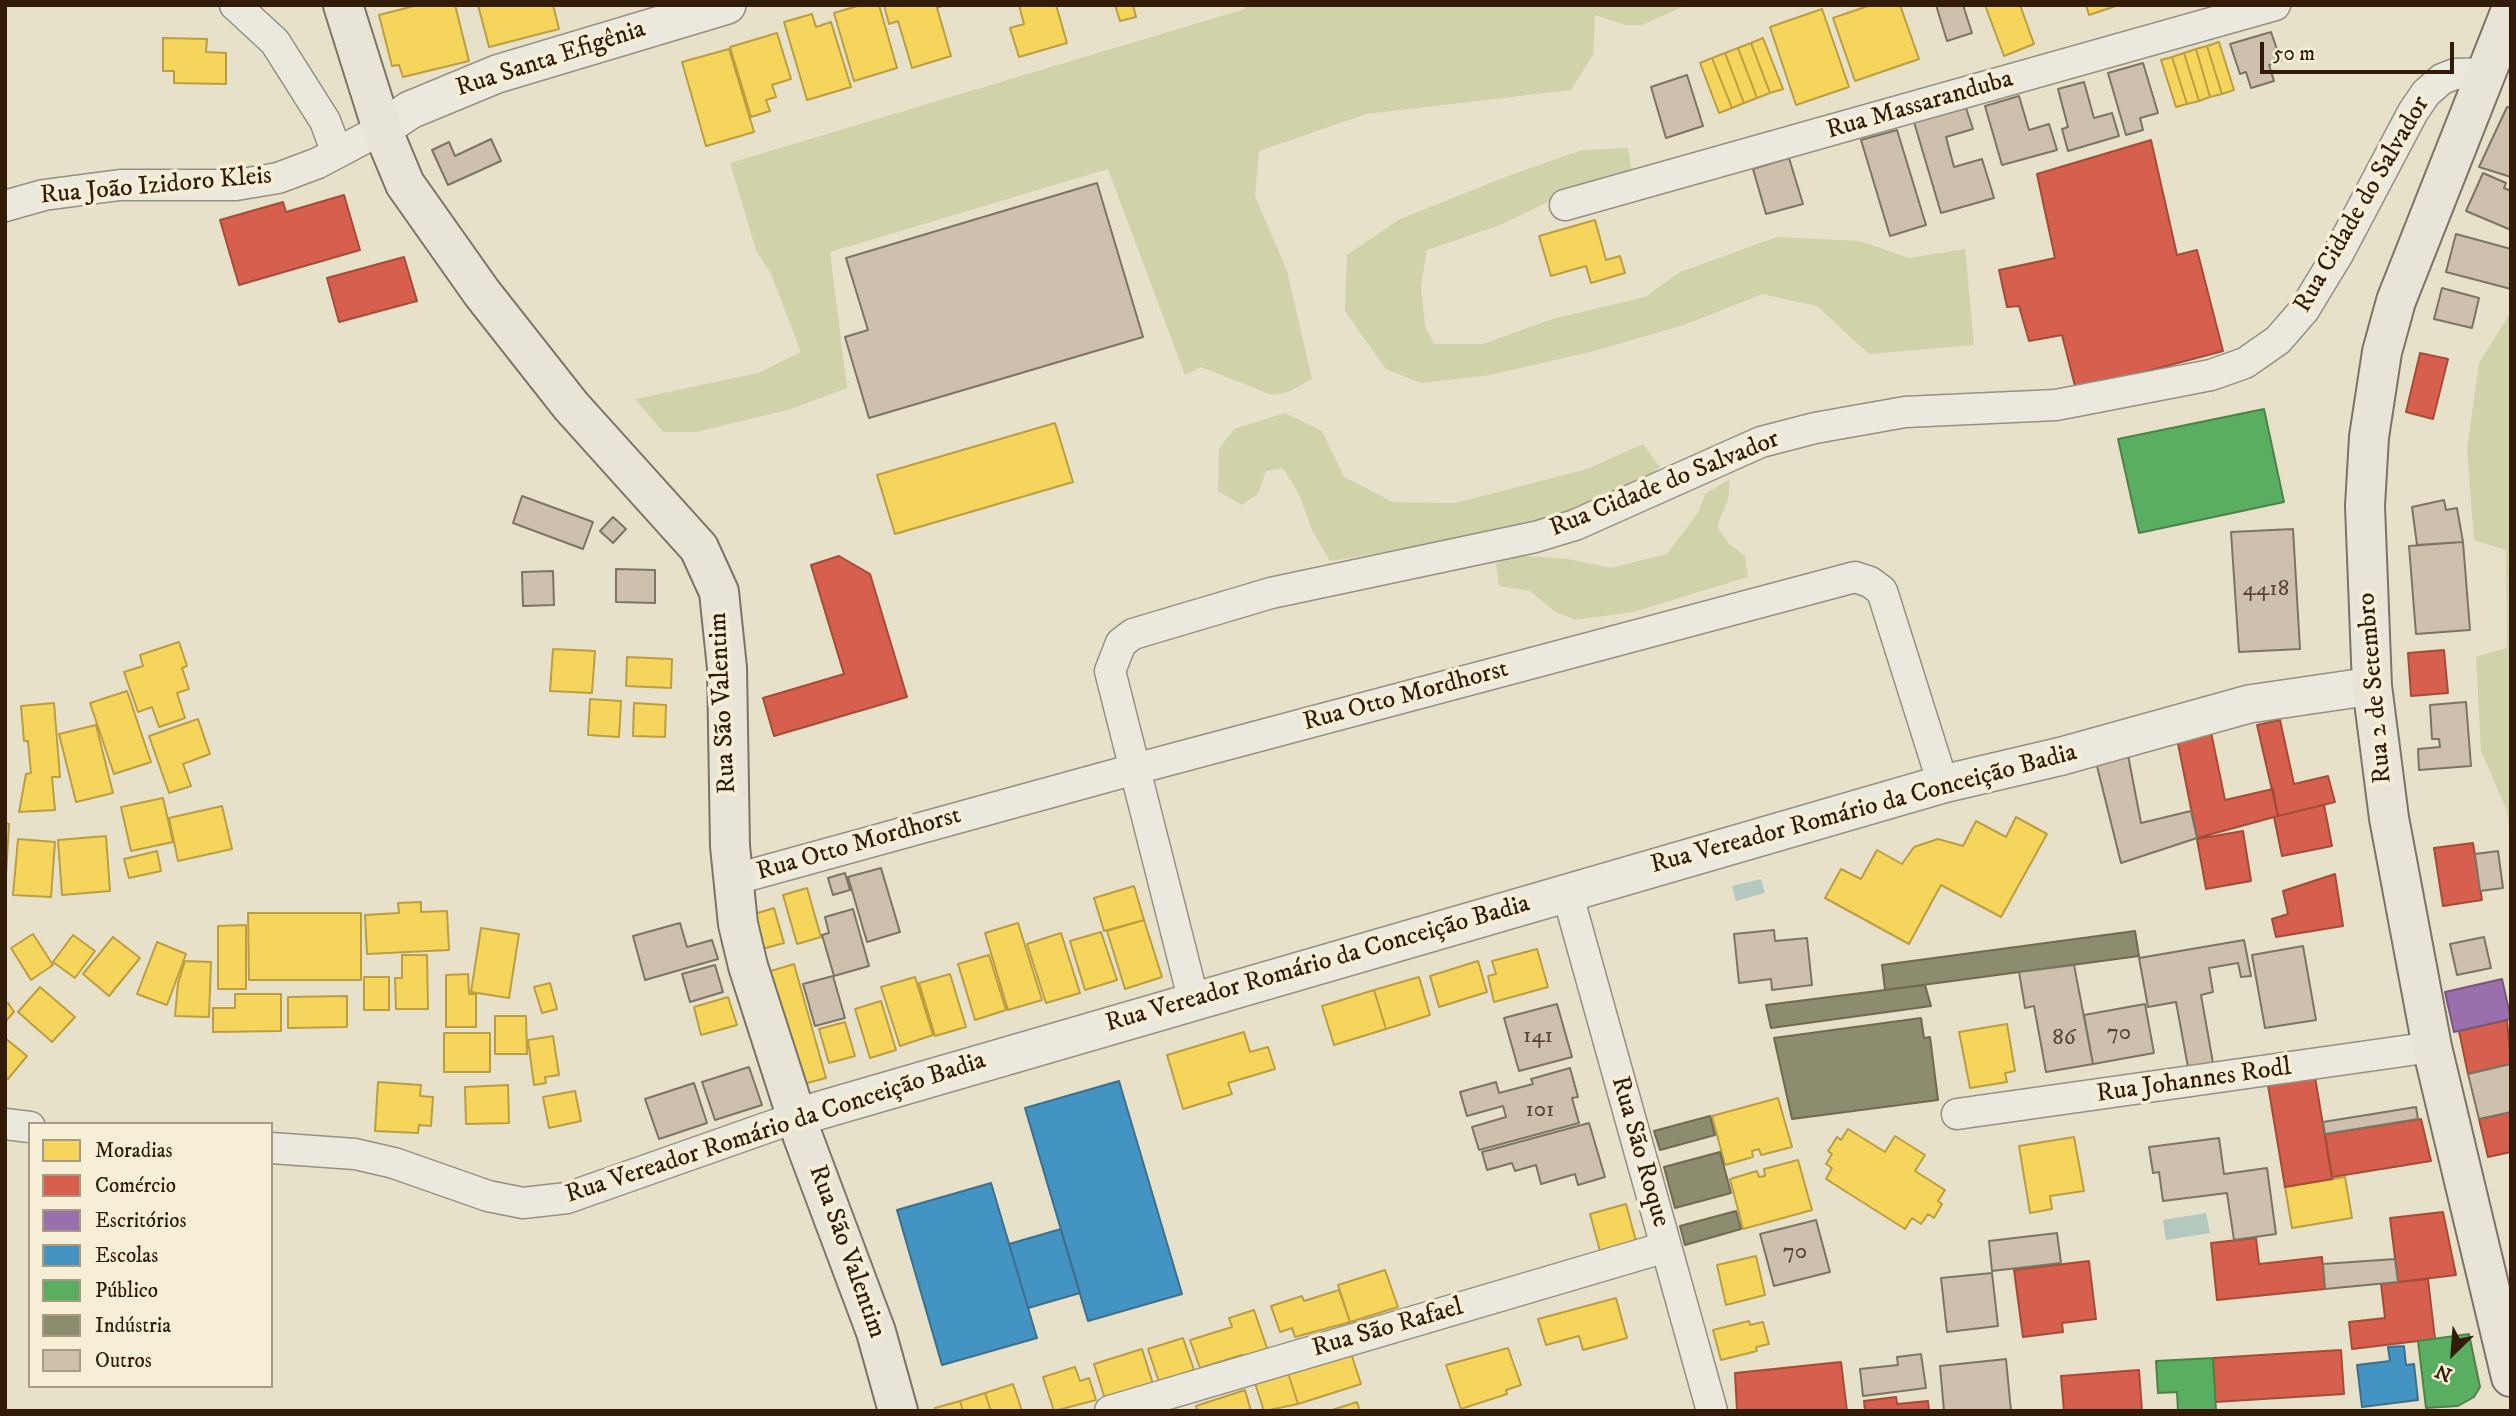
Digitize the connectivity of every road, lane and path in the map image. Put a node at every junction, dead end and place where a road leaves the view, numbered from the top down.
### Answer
1 (235, 5) edge
2 (343, 5) edge
3 (727, 5) edge
4 (2275, 5) edge
5 (2511, 10) edge
6 (2488, 73) junction
7 (382, 129) junction
8 (337, 153) junction
9 (1565, 205) dead end
10 (5, 206) edge
11 (2372, 686) junction
12 (1135, 769) junction
13 (1944, 784) junction
14 (732, 880) junction
15 (1567, 892) junction
16 (1194, 1002) junction
17 (2432, 1047) junction
18 (1957, 1114) dead end
19 (797, 1117) junction
20 (5, 1124) edge
21 (28, 1127) edge
22 (273, 1148) edge
23 (1666, 1247) junction
24 (2511, 1377) edge
25 (898, 1411) edge
26 (1110, 1411) edge
27 (1712, 1411) edge

1 - 8 street
2 - 7 main road, Rua São Valentim
3 - 7 street, Rua Santa Efigênia
4 - 9 street, Rua Massaranduba
5 - 6 main road, Rua 2 de Setembro
6 - 11 main road, Rua 2 de Setembro
6 - 12 street, Rua Cidade do Salvador
7 - 8 street, Rua João Izidoro Kleis
7 - 14 main road, Rua São Valentim
8 - 10 street, Rua João Izidoro Kleis
11 - 13 street, Rua Vereador Romário da Conceição Badia
11 - 17 main road, Rua 2 de Setembro
12 - 13 street, Rua Otto Mordhorst
12 - 14 street, Rua Otto Mordhorst
12 - 16 street, Rua Cidade do Salvador
13 - 15 street, Rua Vereador Romário da Conceição Badia
14 - 19 main road, Rua São Valentim
15 - 16 street, Rua Vereador Romário da Conceição Badia
15 - 23 street, Rua São Roque
16 - 19 street, Rua Vereador Romário da Conceição Badia
17 - 18 street, Rua Johannes Rodl
17 - 24 main road, Rua 2 de Setembro
19 - 22 street, Rua Vereador Romário da Conceição Badia
19 - 25 main road, Rua São Valentim
20 - 21 street
23 - 26 street, Rua São Rafael
23 - 27 street, Rua São Roque

